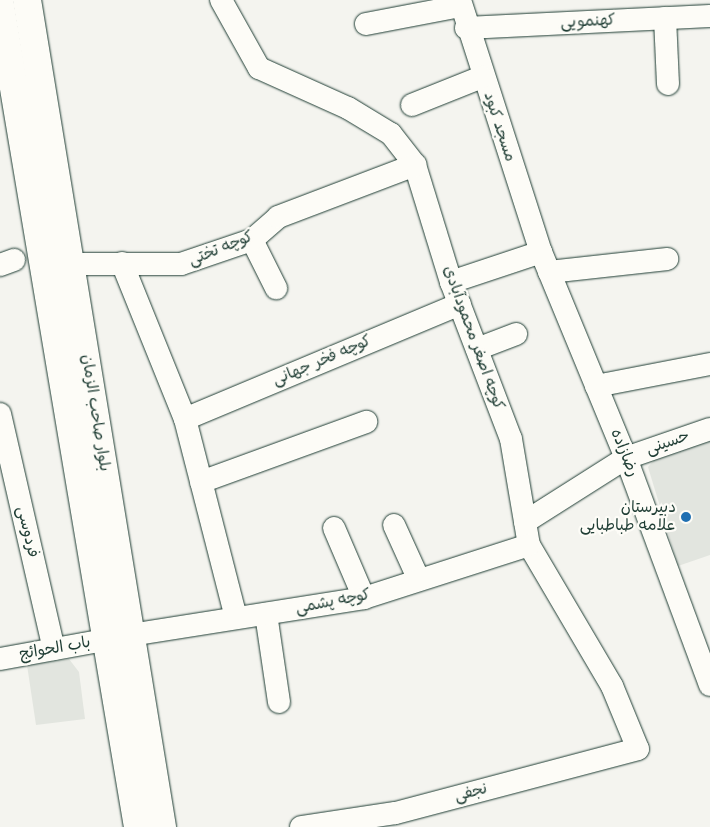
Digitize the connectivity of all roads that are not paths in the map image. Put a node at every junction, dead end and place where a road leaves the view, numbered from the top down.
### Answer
1 (27, 0) edge
2 (220, 0) edge
3 (460, 3) edge
4 (0, 4) edge
5 (660, 12) edge
6 (710, 16) edge
7 (366, 24) dead end
8 (466, 28) junction
9 (482, 77) junction
10 (668, 84) dead end
11 (412, 106) dead end
12 (415, 165) junction
13 (252, 240) junction
14 (667, 259) dead end
15 (545, 262) junction
16 (122, 263) junction
17 (71, 264) junction
18 (451, 282) junction
19 (276, 288) dead end
20 (460, 304) junction
21 (516, 334) dead end
22 (477, 349) junction
23 (710, 364) edge
24 (596, 386) junction
25 (0, 414) edge
26 (185, 419) junction
27 (366, 422) dead end
28 (710, 428) edge
29 (626, 458) junction
30 (201, 482) junction
31 (525, 522) junction
32 (394, 526) dead end
33 (334, 528) dead end
34 (529, 545) junction
35 (419, 580) junction
36 (364, 598) junction
37 (266, 614) junction
38 (236, 618) junction
39 (120, 637) junction
40 (54, 649) junction
41 (705, 652) edge
42 (0, 660) edge
43 (710, 685) edge
44 (279, 702) dead end
45 (638, 749) joint
46 (396, 820) edge
47 (138, 827) edge
48 (162, 827) edge
49 (301, 827) edge

1 - 17 main road, بلوار صاحب الزمان
2 - 12 street, کوچه اصغر محمودآبادی
3 - 7 street
3 - 8 street, مسجد کبود
4 - 39 main road, بلوار صاحب الزمان
5 - 6 street, کهنمویی
5 - 8 street, کهنمویی
5 - 10 street
8 - 9 street, مسجد کبود
9 - 11 street
9 - 15 street, مسجد کبود
12 - 13 street, کوچه تختی
12 - 18 street, کوچه اصغر محمودآبادی
13 - 16 street, کوچه تختی
13 - 19 street
14 - 15 street
15 - 18 street
15 - 24 street, رضازاده
16 - 17 street, کوچه تختی
16 - 26 street
17 - 39 main road, بلوار صاحب الزمان
18 - 20 street, کوچه اصغر محمودآبادی
20 - 22 street, کوچه اصغر محمودآبادی
20 - 26 street, کوچه فخر جهانی
21 - 22 street
22 - 31 street, کوچه اصغر محمودآبادی
23 - 24 street
24 - 29 street, رضازاده
25 - 40 street, فردوسی
26 - 30 street
27 - 30 street
28 - 29 street, حسینی
29 - 31 street, حسینی
29 - 41 street, رضازاده
30 - 38 street
31 - 34 street, کوچه اصغر محمودآبادی
32 - 35 street
33 - 36 street
34 - 35 street, کوچه پشمی
34 - 45 street, کوچه اصغر محمودآبادی
35 - 36 street, کوچه پشمی
36 - 37 street, کوچه پشمی
37 - 38 street, کوچه پشمی
37 - 44 street
38 - 39 street, کوچه پشمی
39 - 40 street, باب الحوائج
39 - 47 main road, بلوار صاحب الزمان
39 - 48 main road, بلوار صاحب الزمان
40 - 42 street, باب الحوائج
41 - 43 street, رضازاده
45 - 46 street, نجفی
46 - 49 street, نجفی

